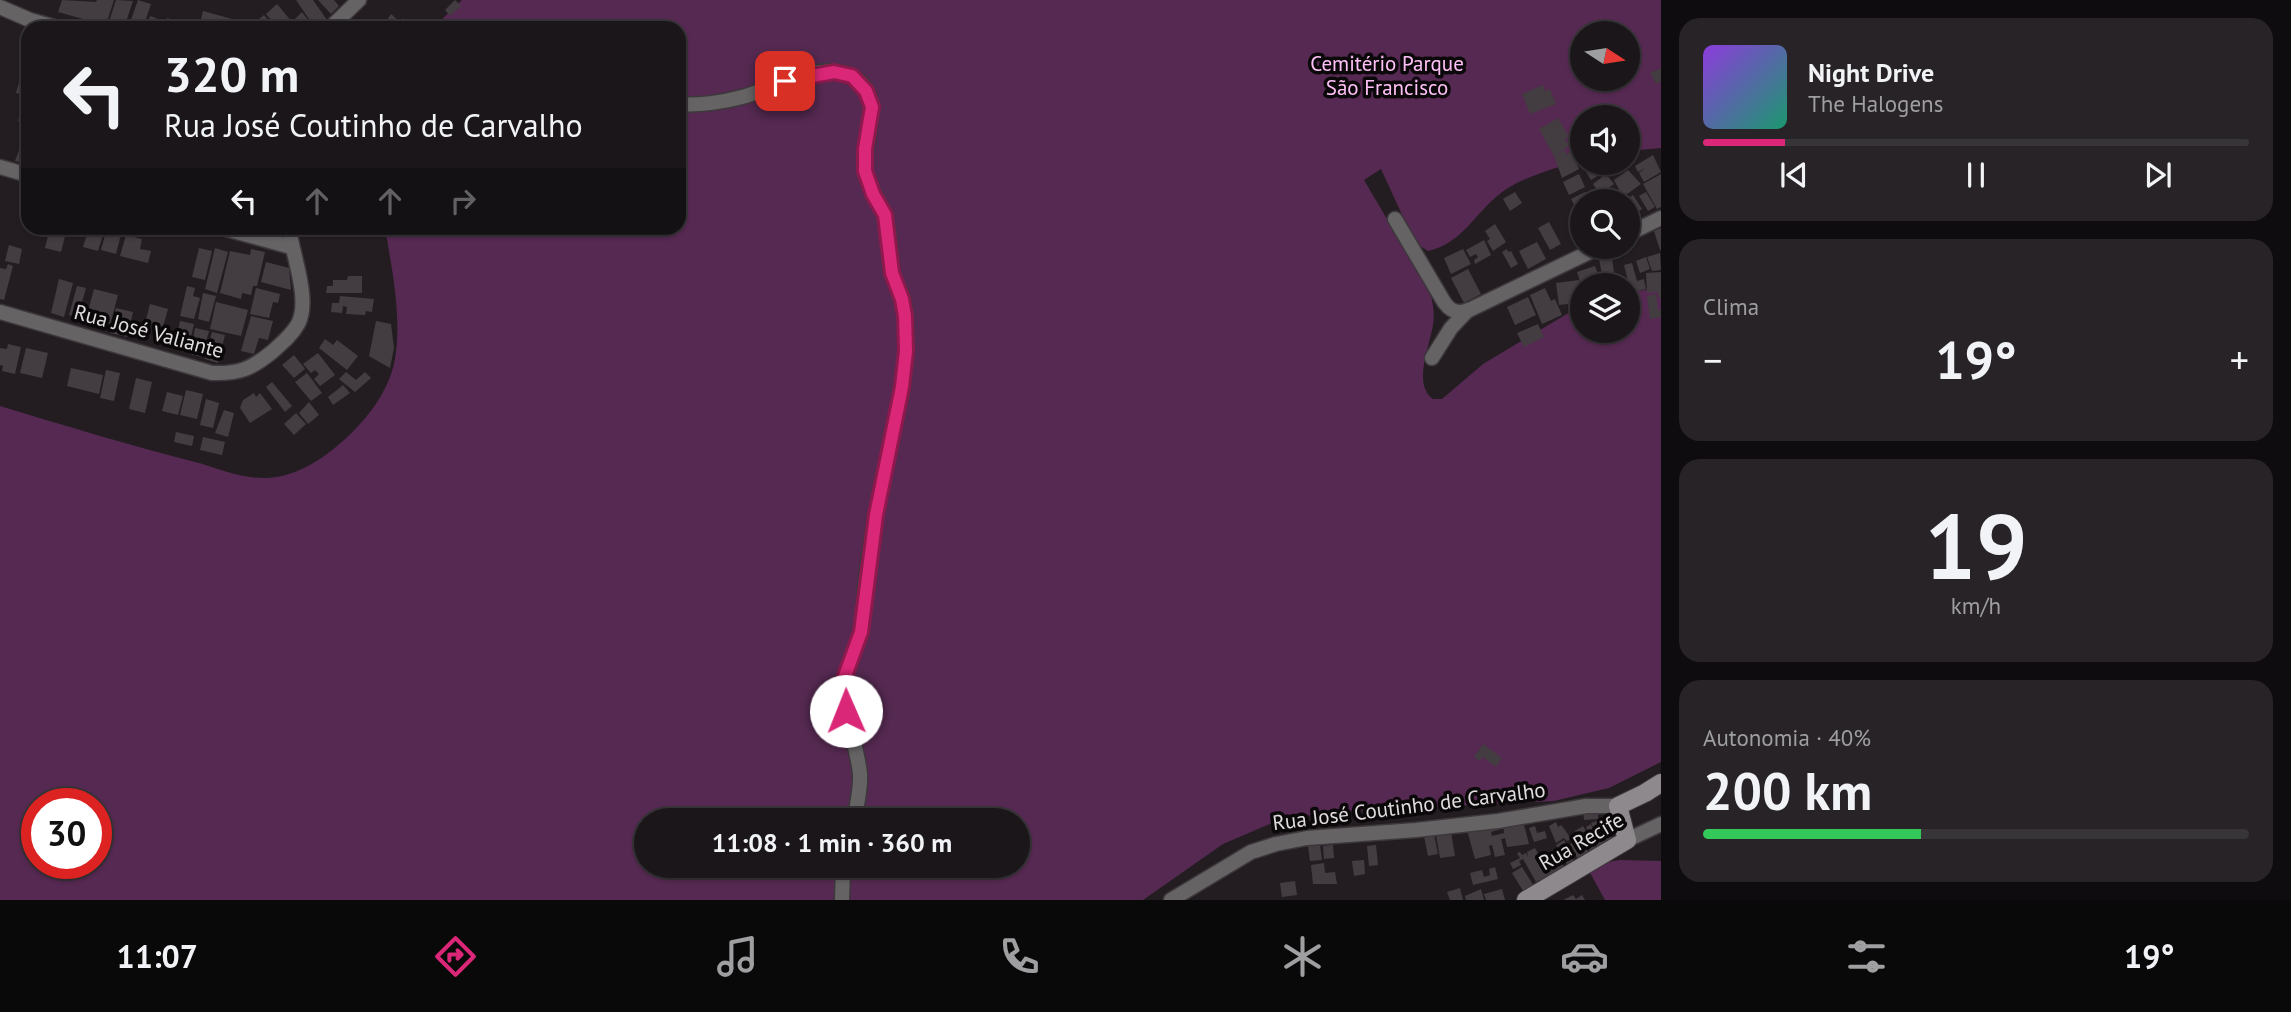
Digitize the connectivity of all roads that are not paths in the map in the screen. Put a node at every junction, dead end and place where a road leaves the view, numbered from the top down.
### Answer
1 (359, 0) edge
2 (0, 7) edge
3 (34, 21) edge
4 (337, 21) edge
5 (686, 104) edge
6 (0, 167) edge
7 (21, 173) edge
8 (1661, 218) edge
9 (1395, 219) dead end
10 (1640, 228) edge
11 (247, 235) edge
12 (290, 235) edge
13 (291, 247) junction
14 (1575, 259) edge
15 (1446, 306) junction
16 (1469, 310) junction
17 (0, 312) edge
18 (1661, 783) edge
19 (1618, 806) junction
20 (857, 808) edge
21 (1661, 824) edge
22 (1627, 839) junction
23 (843, 878) edge
24 (842, 900) edge
25 (1171, 900) edge
26 (1526, 900) edge

1 - 4 street
2 - 3 street
5 - 20 street
6 - 7 street
8 - 10 street
9 - 15 street
11 - 13 street
12 - 13 street, Rua José Valiante
13 - 17 street, Rua José Valiante
14 - 16 street
15 - 16 street
15 - 16 street
18 - 19 street, Rua José Coutinho de Carvalho
19 - 22 street
19 - 25 street, Rua José Coutinho de Carvalho
21 - 22 street, Rua Recife
22 - 26 street, Rua Recife
23 - 24 street

